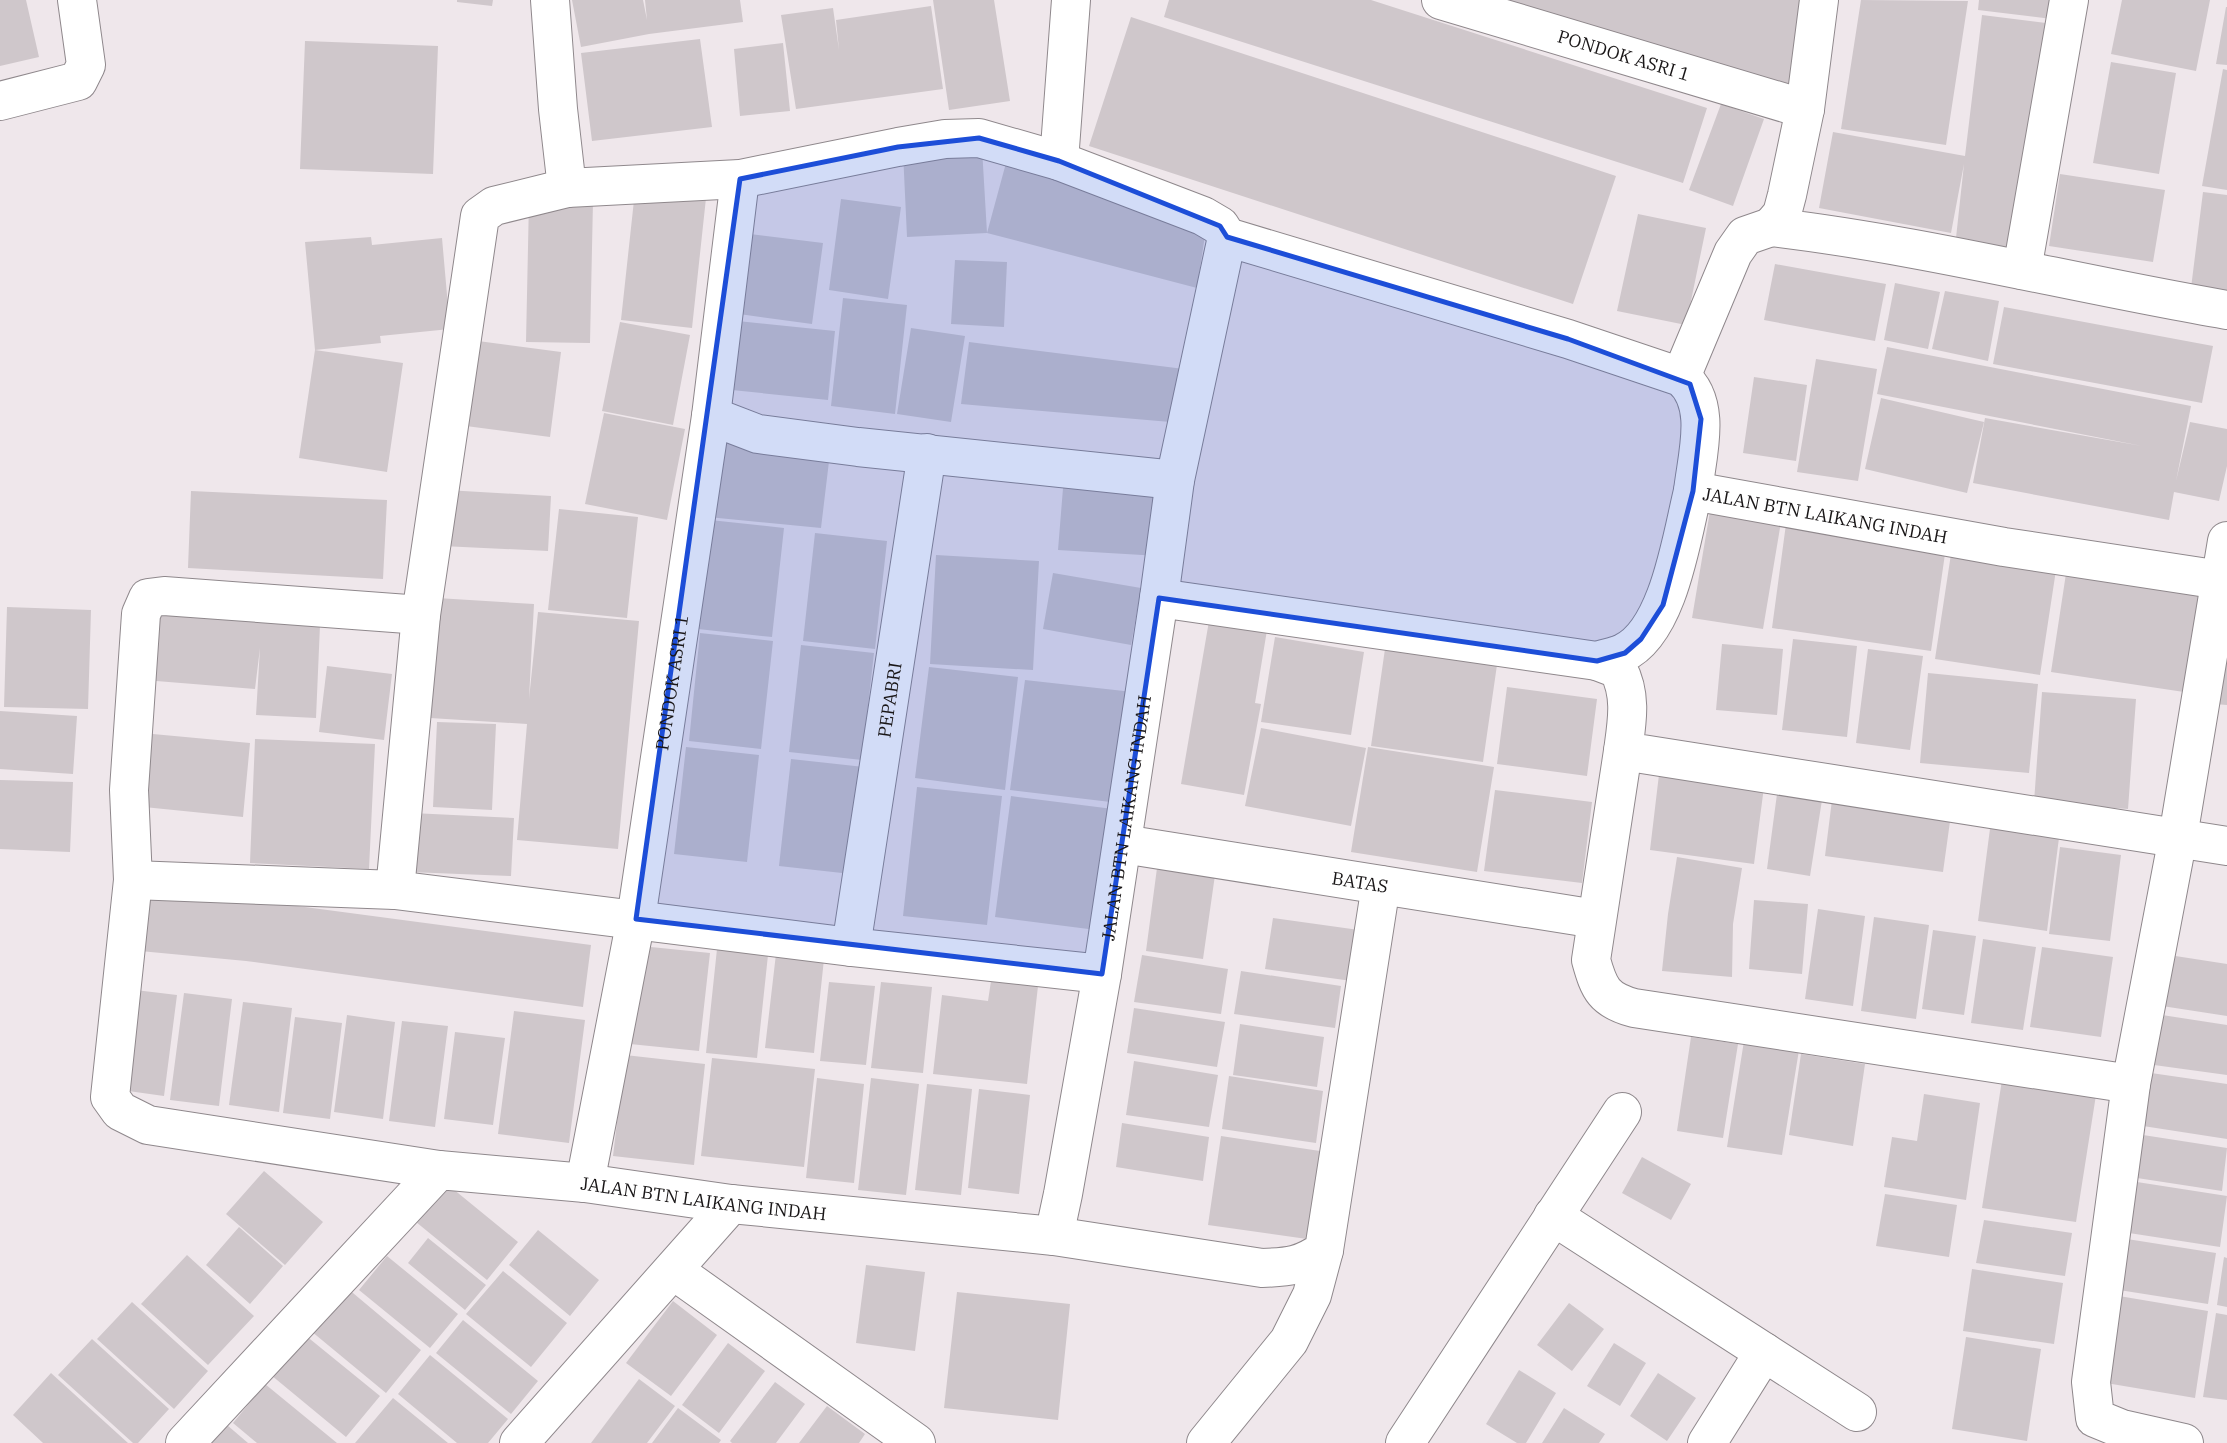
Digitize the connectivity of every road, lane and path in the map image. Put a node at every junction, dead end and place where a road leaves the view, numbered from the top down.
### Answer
1 (78, 0) edge
2 (550, 0) edge
3 (1071, 0) edge
4 (1441, 0) edge
5 (1819, 0) edge
6 (2069, 0) edge
7 (0, 101) edge
8 (1805, 109) junction
9 (1059, 161) junction
10 (740, 179) junction
11 (567, 188) junction
12 (1771, 227) junction
13 (1227, 237) junction
14 (2022, 270) junction
15 (2227, 310) edge
16 (1681, 377) junction
17 (711, 416) junction
18 (927, 453) junction
19 (1175, 480) junction
20 (1693, 491) junction
21 (2227, 541) edge
22 (2224, 581) edge
23 (1159, 598) junction
24 (421, 615) junction
25 (1597, 661) junction
26 (1623, 751) junction
27 (2178, 837) junction
28 (1123, 844) junction
29 (2227, 846) edge
30 (133, 880) junction
31 (1381, 885) junction
32 (395, 890) junction
33 (636, 919) junction
34 (1596, 919) junction
35 (852, 947) junction
36 (1102, 974) junction
37 (2131, 1084) junction
38 (1622, 1112) dead end
39 (439, 1170) junction
40 (585, 1183) junction
41 (731, 1204) junction
42 (1553, 1216) junction
43 (1054, 1236) junction
44 (1324, 1250) junction
45 (673, 1270) junction
46 (1764, 1352) junction
47 (1857, 1412) dead end
48 (1414, 1440) edge
49 (525, 1441) edge
50 (185, 1443) edge
51 (916, 1443) edge
52 (1206, 1443) edge
53 (1707, 1443) edge
54 (2183, 1443) edge

1 - 7 street
2 - 11 street
3 - 9 street
4 - 8 street, PONDOK ASRI 1
5 - 8 street
6 - 14 street
8 - 12 street
9 - 10 street
9 - 13 street
10 - 11 street
10 - 17 street, PONDOK ASRI 1
11 - 24 street
12 - 14 street
12 - 16 street
13 - 16 street
13 - 19 street
14 - 15 street
16 - 20 street
17 - 18 street
17 - 33 street, PONDOK ASRI 1
18 - 19 street
18 - 35 street, PEPABRI
19 - 23 street
20 - 22 street, JALAN BTN LAIKANG INDAH
20 - 25 street, JALAN BTN LAIKANG INDAH
21 - 22 street
22 - 27 street
23 - 25 street, JALAN BTN LAIKANG INDAH
23 - 28 street, JALAN BTN LAIKANG INDAH
24 - 30 street, JALAN BTN LAIKANG INDAH
24 - 32 street
25 - 26 street
26 - 27 street
26 - 34 street
27 - 29 street
27 - 37 street
28 - 31 street, BATAS
28 - 36 street, JALAN BTN LAIKANG INDAH
30 - 32 street
30 - 39 street, JALAN BTN LAIKANG INDAH
31 - 34 street, BATAS
31 - 44 street
32 - 33 street
33 - 35 street
33 - 40 street, PONDOK ASRI 1
34 - 37 street
35 - 36 street
36 - 43 street, JALAN BTN LAIKANG INDAH
37 - 54 street
38 - 42 street
39 - 40 street, JALAN BTN LAIKANG INDAH
39 - 50 street
40 - 41 street, JALAN BTN LAIKANG INDAH
41 - 43 street, JALAN BTN LAIKANG INDAH
41 - 45 street
42 - 46 street
42 - 48 street
43 - 44 street
44 - 52 street
45 - 49 street
45 - 51 street
46 - 47 street
46 - 53 street

